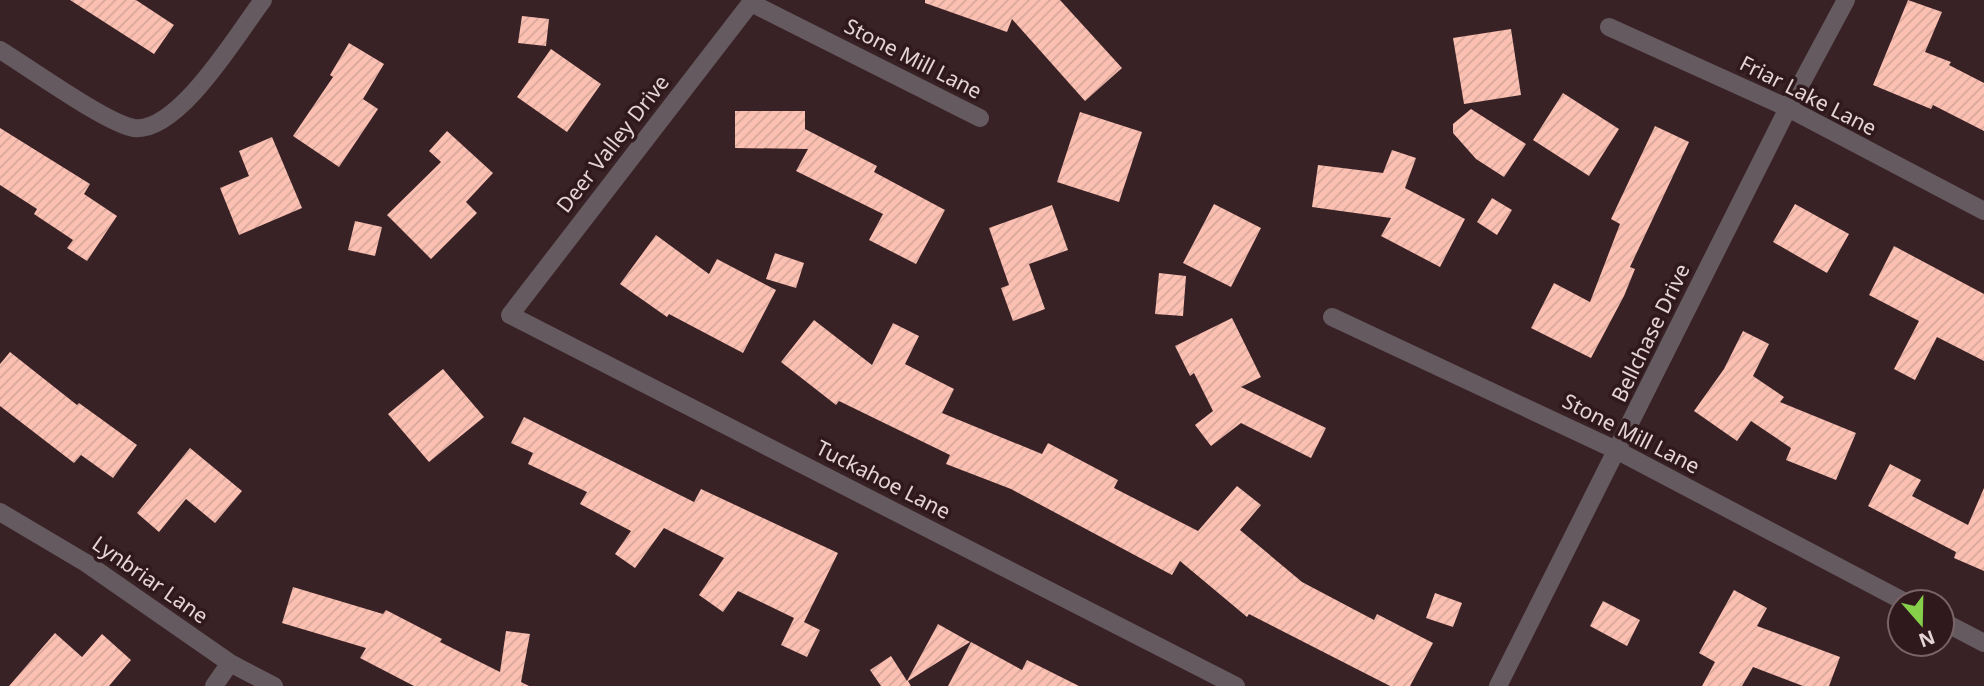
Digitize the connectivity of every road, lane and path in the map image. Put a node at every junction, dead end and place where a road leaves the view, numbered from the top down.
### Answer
1 (262, 0) edge
2 (1846, 0) edge
3 (752, 1) edge
4 (1609, 27) dead end
5 (0, 50) edge
6 (1788, 108) junction
7 (980, 118) dead end
8 (1984, 211) edge
9 (510, 315) joint
10 (1332, 317) dead end
11 (1618, 451) junction
12 (0, 512) edge
13 (1886, 592) edge
14 (1956, 628) edge
15 (1984, 643) edge
16 (230, 663) junction
17 (214, 686) edge
18 (274, 686) edge
19 (1236, 686) edge
20 (1498, 686) edge

1 - 5 street
2 - 6 street, Bellchase Drive
3 - 7 street, Stone Mill Lane
3 - 9 street, Deer Valley Drive
4 - 6 street, Friar Lake Lane
6 - 8 street, Friar Lake Lane
6 - 11 street, Bellchase Drive
9 - 19 street, Tuckahoe Lane
10 - 11 street, Stone Mill Lane
11 - 13 street, Stone Mill Lane
11 - 20 street, Bellchase Drive
12 - 16 street, Lynbriar Lane
14 - 15 street
16 - 17 street
16 - 18 street, Lynbriar Lane

